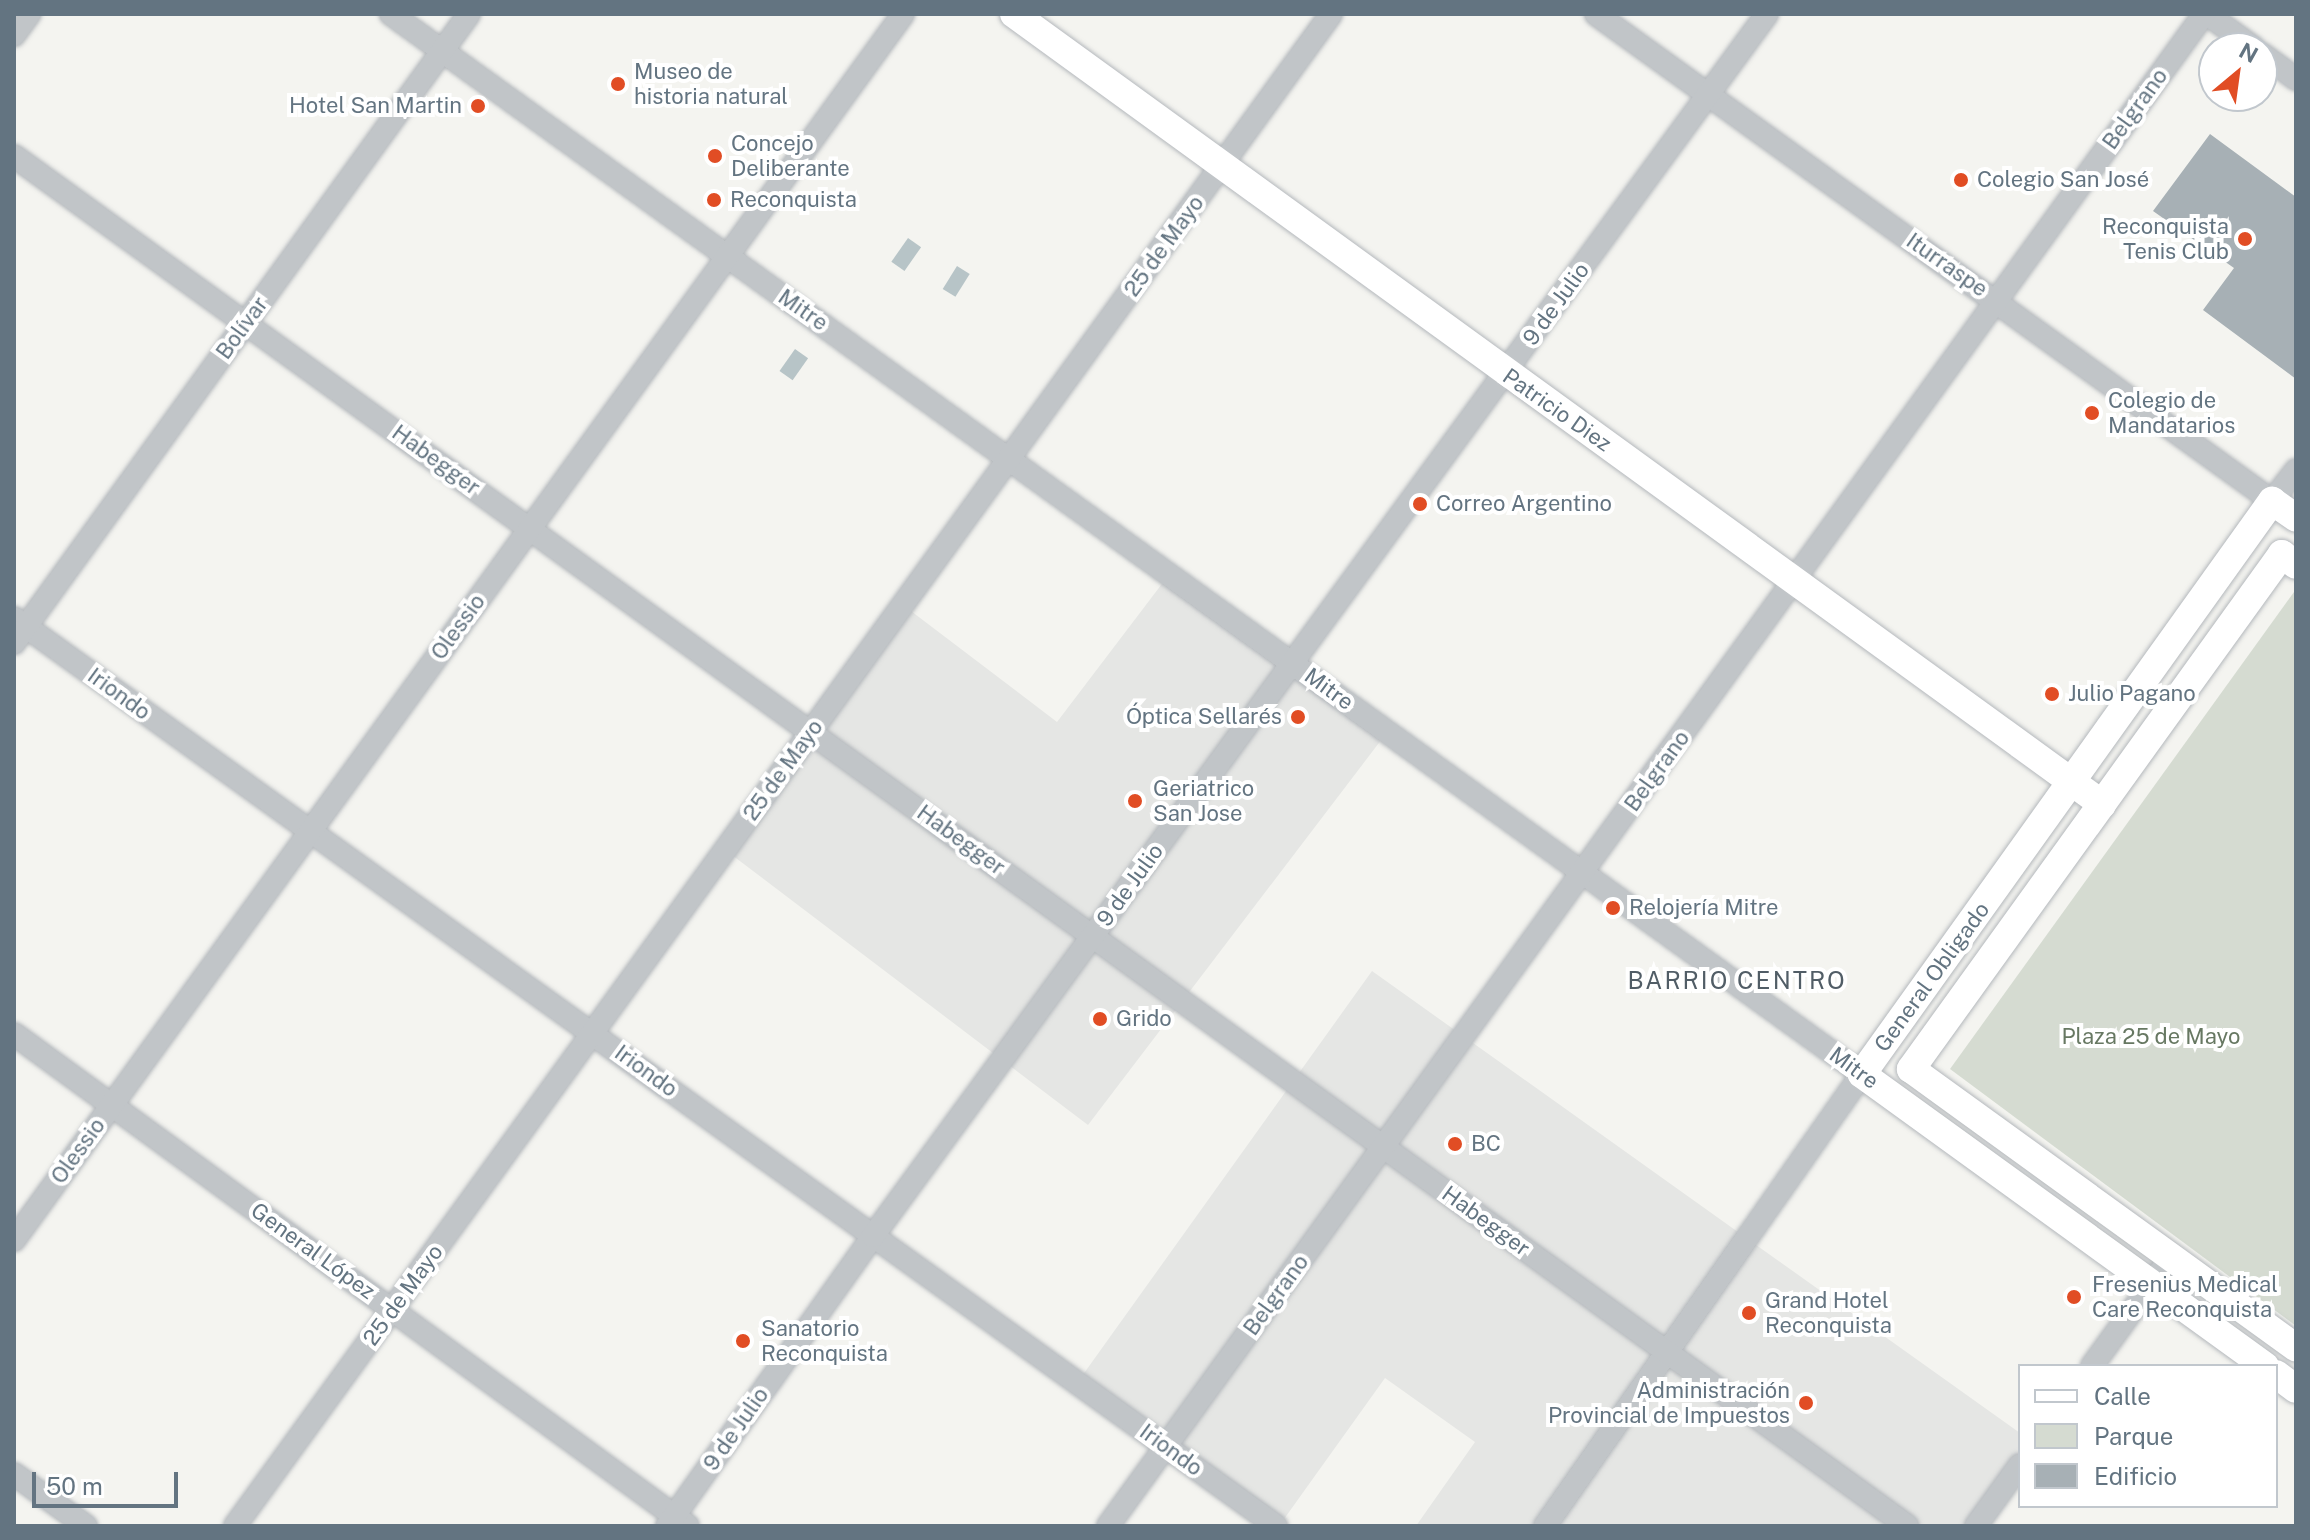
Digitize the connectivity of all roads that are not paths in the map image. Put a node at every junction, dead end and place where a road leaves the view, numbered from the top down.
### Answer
1 (29, 14) edge
2 (391, 14) edge
3 (469, 14) edge
4 (903, 14) edge
5 (1014, 14) edge
6 (1331, 14) edge
7 (1596, 14) edge
8 (1767, 14) edge
9 (2206, 14) edge
10 (2231, 32) edge
11 (14, 35) edge
12 (442, 51) junction
13 (2278, 66) edge
14 (2296, 79) edge
15 (1708, 96) junction
16 (14, 156) edge
17 (1223, 164) junction
18 (727, 256) junction
19 (1997, 301) junction
20 (246, 322) junction
21 (1505, 373) junction
22 (1010, 458) junction
23 (2296, 470) edge
24 (2272, 501) junction
25 (2296, 518) edge
26 (530, 528) junction
27 (2289, 560) edge
28 (1795, 579) junction
29 (18, 629) edge
30 (1291, 662) junction
31 (812, 731) junction
32 (2072, 781) junction
33 (2102, 804) junction
34 (310, 831) junction
35 (1584, 872) junction
36 (1092, 937) junction
37 (593, 1033) junction
38 (14, 1034) edge
39 (1862, 1074) junction
40 (111, 1105) junction
41 (1385, 1147) junction
42 (873, 1236) junction
43 (14, 1240) edge
44 (2171, 1257) junction
45 (2152, 1284) junction
46 (393, 1309) junction
47 (2296, 1348) edge
48 (1666, 1354) junction
49 (2093, 1364) edge
50 (2262, 1364) edge
51 (2278, 1376) edge
52 (2296, 1389) edge
53 (1166, 1445) junction
54 (2018, 1468) edge
55 (14, 1474) edge
56 (676, 1523) edge
57 (86, 1526) edge
58 (235, 1526) edge
59 (1108, 1526) edge
60 (1276, 1526) edge
61 (1545, 1526) edge
62 (1907, 1526) edge
63 (1976, 1526) edge

1 - 11 street
2 - 12 street, Mitre
3 - 12 street, Bolívar
4 - 18 street, Olessio
5 - 17 main road, Patricio Diez
6 - 17 street, 25 de Mayo
7 - 15 street, Iturraspe
8 - 15 street, 9 de Julio
9 - 10 street
9 - 19 street, Belgrano
12 - 18 street, Mitre
12 - 20 street, Bolívar
13 - 14 street
15 - 19 street, Iturraspe
15 - 21 street, 9 de Julio
16 - 20 street, Habegger
17 - 21 main road, Patricio Diez
17 - 22 street, 25 de Mayo
18 - 22 street, Mitre
18 - 26 street, Olessio
19 - 24 street, Iturraspe
19 - 28 street, Belgrano
20 - 26 street, Habegger
20 - 29 street, Bolívar
21 - 28 main road, Patricio Diez
21 - 30 street, 9 de Julio
22 - 30 street, Mitre
22 - 31 street, 25 de Mayo
23 - 24 street, General Obligado
24 - 25 main road, Iturraspe
24 - 32 main road, General Obligado
26 - 31 street, Habegger
26 - 34 street, Olessio
27 - 33 main road
28 - 32 main road, Patricio Diez
28 - 35 street, Belgrano
29 - 34 street, Iriondo
30 - 35 street, Mitre
30 - 36 street, 9 de Julio
31 - 36 street, Habegger
31 - 37 street, 25 de Mayo
32 - 33 main road, Patricio Diez
32 - 39 main road, General Obligado
33 - 44 main road, Mitre
34 - 37 street, Iriondo
34 - 40 street, Olessio
35 - 39 street, Mitre
35 - 41 street, Belgrano
36 - 41 street, Habegger
36 - 42 street, 9 de Julio
37 - 42 street, Iriondo
37 - 46 street, 25 de Mayo
38 - 40 street, General López
39 - 45 main road, Mitre
39 - 48 street, General Obligado
40 - 43 street, Olessio
40 - 46 street, General López
41 - 48 street, Habegger
41 - 53 street, Belgrano
42 - 53 street, Iriondo
42 - 56 street, 9 de Julio
44 - 45 street
44 - 47 main road, Mitre
45 - 49 street
45 - 50 main road, Mitre
46 - 56 street, General López
46 - 58 street, 25 de Mayo
48 - 61 street, General Obligado
48 - 62 street, Habegger
51 - 52 main road
53 - 59 street, Belgrano
53 - 60 street, Iriondo
54 - 63 street
55 - 57 street

